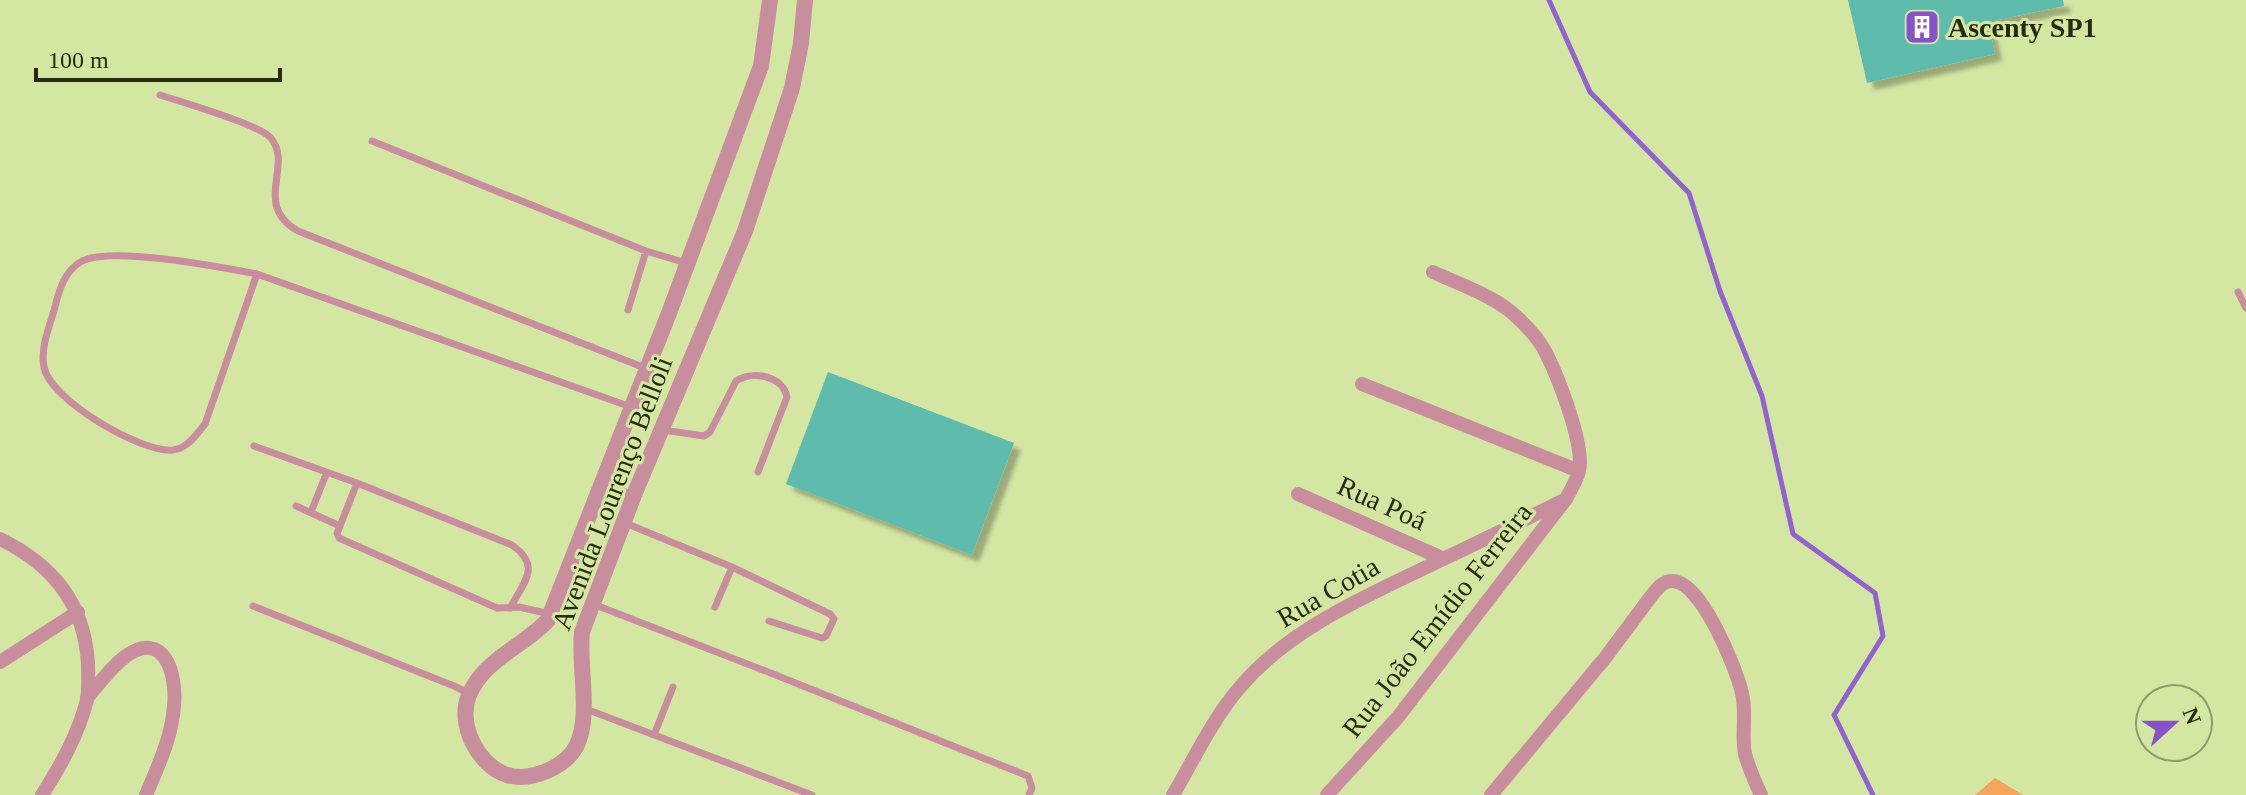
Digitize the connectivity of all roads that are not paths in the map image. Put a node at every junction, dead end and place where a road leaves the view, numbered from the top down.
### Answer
1 (770, 0) edge
2 (805, 0) edge
3 (160, 95) dead end
4 (372, 141) dead end
5 (646, 251) junction
6 (688, 263) junction
7 (1433, 272) dead end
8 (257, 274) junction
9 (2238, 292) dead end
10 (2246, 308) edge
11 (628, 310) dead end
12 (647, 369) junction
13 (1362, 384) dead end
14 (631, 407) junction
15 (661, 429) junction
16 (254, 446) dead end
17 (1579, 471) junction
18 (327, 472) junction
19 (758, 472) dead end
20 (602, 482) junction
21 (357, 483) junction
22 (1298, 494) dead end
23 (634, 495) junction
24 (1566, 499) junction
25 (296, 506) dead end
26 (311, 512) junction
27 (623, 522) junction
28 (340, 526) junction
29 (0, 539) edge
30 (1444, 559) junction
31 (732, 567) junction
32 (593, 604) junction
33 (253, 606) dead end
34 (715, 607) dead end
35 (510, 608) junction
36 (78, 612) junction
37 (550, 614) junction
38 (769, 621) dead end
39 (0, 662) edge
40 (673, 687) dead end
41 (470, 694) junction
42 (87, 698) junction
43 (583, 708) junction
44 (654, 735) junction
45 (42, 795) edge
46 (146, 795) edge
47 (812, 795) edge
48 (1029, 795) edge
49 (1173, 795) edge
50 (1327, 795) edge
51 (1491, 795) edge
52 (1761, 795) edge

1 - 6 street, Avenida Lourenço Belloli
2 - 15 street, Avenida Lourenço Belloli
3 - 12 lane
4 - 5 lane
5 - 6 lane
5 - 11 lane
6 - 12 street, Avenida Lourenço Belloli
7 - 17 street
8 - 8 lane
8 - 14 lane
9 - 10 lane
12 - 14 street, Avenida Lourenço Belloli
13 - 17 street
14 - 20 street, Avenida Lourenço Belloli
15 - 19 lane
15 - 23 street, Avenida Lourenço Belloli
16 - 18 lane
17 - 24 street, Rua João Emídio Ferreira
18 - 21 lane
18 - 26 lane
20 - 23 lane
20 - 37 street, Avenida Lourenço Belloli
21 - 28 lane
21 - 35 lane
22 - 30 street, Rua Poá
23 - 27 street, Avenida Lourenço Belloli
24 - 30 street, Rua Cotia
24 - 50 street, Rua João Emídio Ferreira
25 - 26 lane
26 - 28 lane
27 - 31 lane
27 - 32 street, Avenida Lourenço Belloli
28 - 35 lane
29 - 36 street
30 - 49 street, Rua Cotia
31 - 34 lane
31 - 38 lane
32 - 43 street, Avenida Lourenço Belloli
32 - 48 lane
33 - 41 lane
35 - 37 lane
36 - 39 street
36 - 42 street
37 - 41 street, Avenida Lourenço Belloli
40 - 44 lane
41 - 43 street, Avenida Lourenço Belloli
42 - 45 street
42 - 46 street
43 - 44 lane
44 - 47 lane
51 - 52 street

